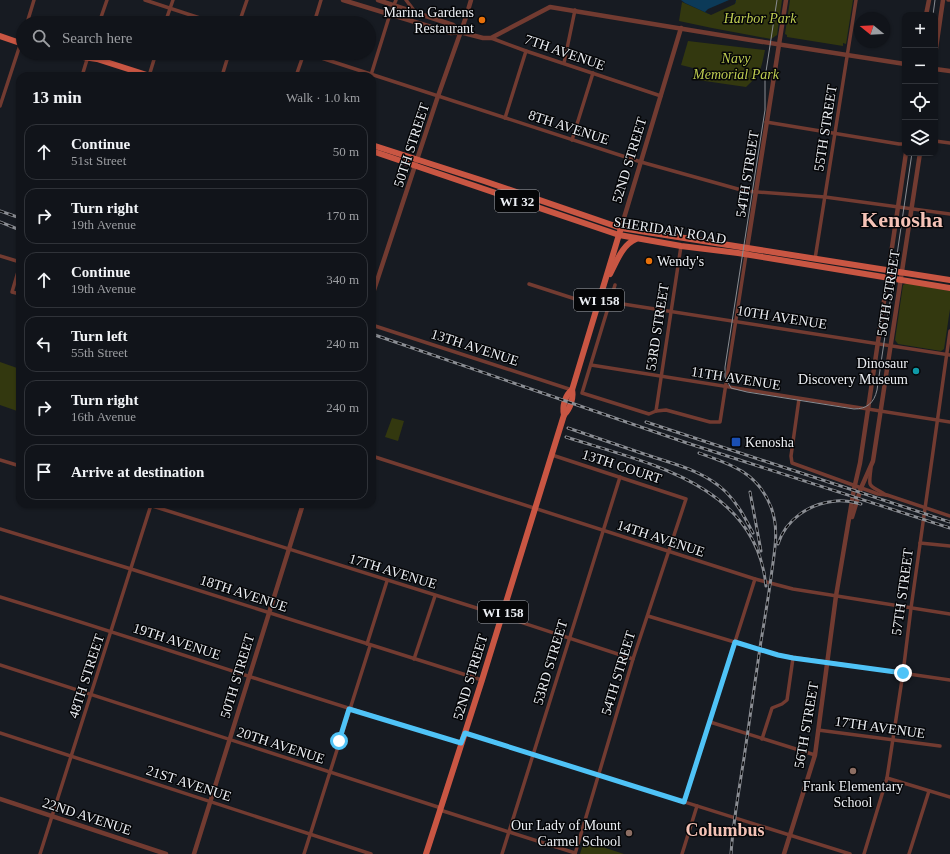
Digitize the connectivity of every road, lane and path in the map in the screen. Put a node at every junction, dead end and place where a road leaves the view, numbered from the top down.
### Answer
1 (34, 0) edge
2 (107, 0) edge
3 (144, 0) edge
4 (173, 0) edge
5 (247, 0) edge
6 (321, 0) edge
7 (343, 0) edge
8 (378, 0) edge
9 (396, 0) edge
10 (406, 0) edge
11 (471, 0) edge
12 (786, 0) edge
13 (856, 0) edge
14 (929, 0) edge
15 (943, 0) edge
16 (393, 5) junction
17 (170, 8) junction
18 (575, 10) junction
19 (927, 12) edge
20 (416, 13) junction
21 (390, 14) junction
22 (29, 16) edge
23 (101, 16) edge
24 (167, 16) edge
25 (194, 16) edge
26 (241, 16) edge
27 (316, 16) edge
28 (681, 28) junction
29 (460, 32) junction
30 (0, 36) edge
31 (491, 38) junction
32 (16, 41) edge
33 (779, 44) junction
34 (936, 48) edge
35 (526, 51) junction
36 (848, 55) junction
37 (376, 59) edge
38 (16, 60) edge
39 (87, 60) edge
40 (102, 60) edge
41 (154, 60) edge
42 (228, 60) edge
43 (302, 60) edge
44 (326, 60) edge
45 (376, 60) edge
46 (564, 63) junction
47 (902, 64) edge
48 (938, 69) edge
49 (950, 71) edge
50 (83, 72) edge
51 (137, 72) edge
52 (150, 72) edge
53 (223, 72) edge
54 (298, 72) edge
55 (362, 72) edge
56 (372, 72) edge
57 (593, 73) junction
58 (376, 77) edge
59 (438, 96) junction
60 (661, 96) junction
61 (0, 106) edge
62 (505, 118) junction
63 (766, 122) junction
64 (835, 134) junction
65 (572, 140) junction
66 (938, 141) edge
67 (950, 143) edge
68 (902, 144) edge
69 (376, 146) edge
70 (376, 152) edge
71 (905, 156) edge
72 (920, 156) edge
73 (418, 159) junction
74 (641, 162) junction
75 (415, 166) junction
76 (755, 191) junction
77 (825, 197) junction
78 (897, 206) junction
79 (911, 208) junction
80 (950, 214) edge
81 (621, 228) junction
82 (619, 235) junction
83 (636, 239) junction
84 (681, 246) junction
85 (746, 252) junction
86 (0, 256) edge
87 (815, 260) junction
88 (16, 262) edge
89 (887, 274) junction
90 (901, 277) junction
91 (16, 278) edge
92 (950, 280) edge
93 (376, 284) edge
94 (529, 284) dead end
95 (604, 284) junction
96 (615, 285) dead end
97 (950, 288) edge
98 (16, 293) edge
99 (610, 302) junction
100 (597, 306) junction
101 (672, 312) junction
102 (735, 321) junction
103 (376, 326) edge
104 (950, 331) edge
105 (877, 344) junction
106 (891, 346) junction
107 (948, 355) edge
108 (591, 365) junction
109 (660, 377) junction
110 (725, 387) junction
111 (572, 390) junction
112 (799, 399) junction
113 (867, 410) junction
114 (656, 411) junction
115 (881, 412) junction
116 (938, 420) junction
117 (950, 422) edge
118 (552, 454) junction
119 (376, 457) edge
120 (0, 460) edge
121 (16, 465) edge
122 (872, 466) junction
123 (620, 477) junction
124 (855, 485) junction
125 (861, 488) junction
126 (887, 495) junction
127 (686, 499) joint
128 (925, 507) junction
129 (150, 508) edge
130 (157, 508) edge
131 (302, 508) edge
132 (535, 509) junction
133 (950, 516) edge
134 (848, 526) junction
135 (0, 529) edge
136 (602, 531) junction
137 (920, 543) junction
138 (950, 546) edge
139 (288, 550) junction
140 (668, 552) junction
141 (131, 569) junction
142 (755, 579) junction
143 (387, 581) junction
144 (435, 596) junction
145 (836, 596) junction
146 (0, 597) edge
147 (911, 608) junction
148 (268, 613) junction
149 (950, 614) edge
150 (502, 616) junction
151 (648, 616) junction
152 (112, 631) junction
153 (569, 638) junction
154 (735, 642) junction
155 (368, 645) junction
156 (793, 658) junction
157 (414, 659) junction
158 (634, 659) junction
159 (827, 663) junction
160 (0, 665) edge
161 (903, 673) junction
162 (248, 677) junction
163 (482, 680) junction
164 (950, 680) edge
165 (91, 694) junction
166 (349, 709) junction
167 (710, 722) junction
168 (818, 730) junction
169 (0, 733) edge
170 (465, 733) junction
171 (762, 739) junction
172 (229, 740) junction
173 (893, 741) junction
174 (461, 743) junction
175 (940, 746) dead end
176 (532, 754) junction
177 (815, 755) junction
178 (72, 756) junction
179 (330, 772) junction
180 (599, 775) junction
181 (887, 778) junction
182 (929, 791) junction
183 (950, 797) edge
184 (0, 799) edge
185 (210, 801) junction
186 (684, 802) junction
187 (697, 806) junction
188 (440, 809) junction
189 (53, 816) junction
190 (509, 832) junction
191 (310, 834) junction
192 (790, 835) junction
193 (40, 854) edge
194 (166, 854) edge
195 (194, 854) edge
196 (304, 854) edge
197 (371, 854) edge
198 (426, 854) edge
199 (502, 854) edge
200 (575, 854) edge
201 (682, 854) edge
202 (784, 854) edge
203 (850, 854) edge
204 (864, 854) edge
205 (909, 854) edge

1 - 22 street
2 - 23 street
3 - 17 street
4 - 17 street
5 - 26 street
6 - 27 street
7 - 21 street, 7TH AVENUE
8 - 16 street, 7TH AVENUE
9 - 16 street
10 - 20 street
11 - 29 street, 50TH STREET
12 - 33 street, 54TH STREET
13 - 36 street, 55TH STREET
14 - 19 street
15 - 34 street
16 - 20 street, 7TH AVENUE
16 - 21 street
17 - 24 street
17 - 25 street
18 - 28 street
18 - 31 street
18 - 46 street
20 - 29 street, 7TH AVENUE
21 - 29 street, 7TH AVENUE
21 - 37 street
28 - 33 street
28 - 60 street, 52ND STREET
29 - 31 street, 7TH AVENUE
29 - 59 street, 50TH STREET
30 - 32 main road
31 - 35 street, 7TH AVENUE
33 - 36 street
33 - 63 street, 54TH STREET
35 - 46 street, 7TH AVENUE
35 - 62 street
36 - 47 street
36 - 64 street, 55TH STREET
38 - 61 street
39 - 50 street
40 - 51 main road
41 - 52 street
42 - 53 street
43 - 54 street
44 - 55 street, 8TH AVENUE
45 - 56 street
46 - 57 street, 7TH AVENUE
48 - 49 street
57 - 60 street, 7TH AVENUE
57 - 65 street
58 - 59 street, 8TH AVENUE
59 - 62 street, 8TH AVENUE
59 - 73 street, 50TH STREET
60 - 74 street, 52ND STREET
62 - 65 street, 8TH AVENUE
63 - 64 street
63 - 76 street, 54TH STREET
64 - 68 street
64 - 77 street, 55TH STREET
65 - 74 street, 8TH AVENUE
66 - 67 street
69 - 73 main road, SHERIDAN ROAD / WI 32
70 - 75 main road, SHERIDAN ROAD / WI 32
71 - 78 street, 56TH STREET
72 - 79 street, 56TH STREET
73 - 75 street, 50TH STREET
73 - 81 main road, SHERIDAN ROAD / WI 32
74 - 76 street, 8TH AVENUE
74 - 81 street, 52ND STREET
75 - 82 main road, SHERIDAN ROAD / WI 32
75 - 93 street, 50TH STREET
76 - 77 street, 8TH AVENUE
76 - 85 street, 54TH STREET
77 - 78 street, 8TH AVENUE
77 - 87 street, 55TH STREET
78 - 79 street, 8TH AVENUE
78 - 89 street, 56TH STREET
79 - 80 street, 8TH AVENUE
79 - 90 street, 56TH STREET
81 - 82 main road, 52ND STREET / WI 158
81 - 85 main road, SHERIDAN ROAD / WI 32
82 - 83 main road, SHERIDAN ROAD / WI 32
82 - 95 main road, 52ND STREET / WI 158
83 - 84 main road, SHERIDAN ROAD / WI 32
83 - 95 main road
84 - 85 main road, SHERIDAN ROAD / WI 32
84 - 101 street, 53RD STREET
85 - 87 main road, SHERIDAN ROAD / WI 32
85 - 89 main road, SHERIDAN ROAD / WI 32
85 - 102 street, 54TH STREET
86 - 88 street
87 - 89 main road, SHERIDAN ROAD / WI 32
89 - 90 main road, SHERIDAN ROAD / WI 32
89 - 105 street, 56TH STREET
90 - 92 main road, SHERIDAN ROAD / WI 32
90 - 97 main road, SHERIDAN ROAD / WI 32
90 - 106 street, 56TH STREET
91 - 98 street
94 - 100 street
95 - 100 main road, 52ND STREET / WI 158
96 - 99 street
99 - 101 street, 10TH AVENUE
99 - 108 street
100 - 111 main road, 52ND STREET / WI 158
101 - 102 street, 10TH AVENUE
101 - 109 street, 53RD STREET
102 - 105 street, 10TH AVENUE
102 - 110 street, 54TH STREET
103 - 111 street, 13TH AVENUE
104 - 107 street, 57TH STREET
105 - 106 street, 10TH AVENUE
105 - 113 street, 56TH STREET
106 - 107 street, 10TH AVENUE
106 - 115 street, 56TH STREET
107 - 116 street, 57TH STREET
108 - 109 street, 11TH AVENUE
108 - 114 street
109 - 110 street, 11TH AVENUE
109 - 114 street, 53RD STREET
110 - 112 street, 11TH AVENUE
110 - 114 street, 54TH STREET
111 - 118 main road, 52ND STREET / WI 158
112 - 113 street, 11TH AVENUE
112 - 124 street
113 - 115 street, 11TH AVENUE
113 - 124 street, 56TH STREET
115 - 116 street, 11TH AVENUE
115 - 122 street, 56TH STREET
116 - 117 street, 11TH AVENUE
116 - 128 street, 57TH STREET
118 - 123 street, 13TH COURT
118 - 132 main road, 52ND STREET / WI 158
119 - 132 street, 14TH AVENUE
120 - 121 street
122 - 125 street, 56TH STREET
122 - 126 street
123 - 127 street, 13TH COURT
123 - 136 street, 53RD STREET
124 - 125 street
124 - 134 street, 56TH STREET
125 - 126 street
125 - 134 street, 56TH STREET
126 - 128 street
127 - 140 street, 54TH STREET
128 - 133 street
128 - 137 street, 57TH STREET
129 - 141 street, 48TH STREET
130 - 139 street, 17TH AVENUE
131 - 139 street, 50TH STREET
132 - 136 street, 14TH AVENUE
132 - 150 main road, 52ND STREET / WI 158
134 - 145 street, 56TH STREET
135 - 141 street, 18TH AVENUE
136 - 140 street, 14TH AVENUE
136 - 153 street, 53RD STREET
137 - 138 street
137 - 147 street, 57TH STREET
139 - 143 street, 17TH AVENUE
139 - 148 street, 50TH STREET
140 - 142 street, 14TH AVENUE
140 - 151 street, 54TH STREET
141 - 148 street, 18TH AVENUE
141 - 152 street, 48TH STREET
142 - 145 street, 14TH AVENUE
142 - 154 street
143 - 144 street, 17TH AVENUE
143 - 155 street
144 - 150 street, 17TH AVENUE
144 - 157 street
145 - 147 street, 14TH AVENUE
145 - 159 street, 56TH STREET
146 - 152 street, 19TH AVENUE
147 - 149 street, 14TH AVENUE
147 - 161 street, 57TH STREET
148 - 155 street, 18TH AVENUE
148 - 162 street, 50TH STREET
150 - 153 street, 17TH AVENUE
150 - 163 main road, 52ND STREET / WI 158
151 - 154 street
151 - 158 street, 54TH STREET
152 - 162 street, 19TH AVENUE
152 - 165 street, 48TH STREET
153 - 158 street, 17TH AVENUE
153 - 176 street, 53RD STREET
154 - 156 street
154 - 167 street
155 - 157 street, 18TH AVENUE
155 - 166 street
156 - 159 street
156 - 171 street
157 - 163 street, 18TH AVENUE
158 - 180 street, 54TH STREET
159 - 161 street
159 - 168 street, 56TH STREET
160 - 165 street, 20TH AVENUE
161 - 164 street
161 - 173 street, 57TH STREET
162 - 166 street, 19TH AVENUE
162 - 172 street, 50TH STREET
163 - 170 main road, 52ND STREET / WI 158
165 - 172 street, 20TH AVENUE
165 - 178 street, 48TH STREET
166 - 174 street, 19TH AVENUE
166 - 179 street
167 - 171 street
167 - 186 street
168 - 173 street, 17TH AVENUE
168 - 177 street, 56TH STREET
169 - 178 street, 21ST AVENUE
170 - 174 main road, 52ND STREET / WI 158
170 - 176 street
171 - 177 street
172 - 179 street, 20TH AVENUE
172 - 185 street, 50TH STREET
173 - 175 street, 17TH AVENUE
173 - 181 street, 57TH STREET
174 - 188 main road, 52ND STREET / WI 158
176 - 180 street
176 - 190 street, 53RD STREET
177 - 192 street, 56TH STREET
178 - 185 street, 21ST AVENUE
178 - 189 street, 48TH STREET
179 - 188 street, 20TH AVENUE
179 - 191 street
180 - 186 street
180 - 200 street, 54TH STREET
181 - 182 street
181 - 204 street, 57TH STREET
182 - 183 street
182 - 205 street
184 - 189 street, 22ND AVENUE
185 - 191 street, 21ST AVENUE
185 - 195 street, 50TH STREET
186 - 187 street
187 - 192 street
187 - 201 street
188 - 190 street, 20TH AVENUE
188 - 198 main road, 52ND STREET / WI 158
189 - 193 street, 48TH STREET
189 - 194 street, 22ND AVENUE
190 - 199 street, 53RD STREET
190 - 200 street, 20TH AVENUE
191 - 196 street
191 - 197 street, 21ST AVENUE
192 - 202 street, 56TH STREET
192 - 203 street

